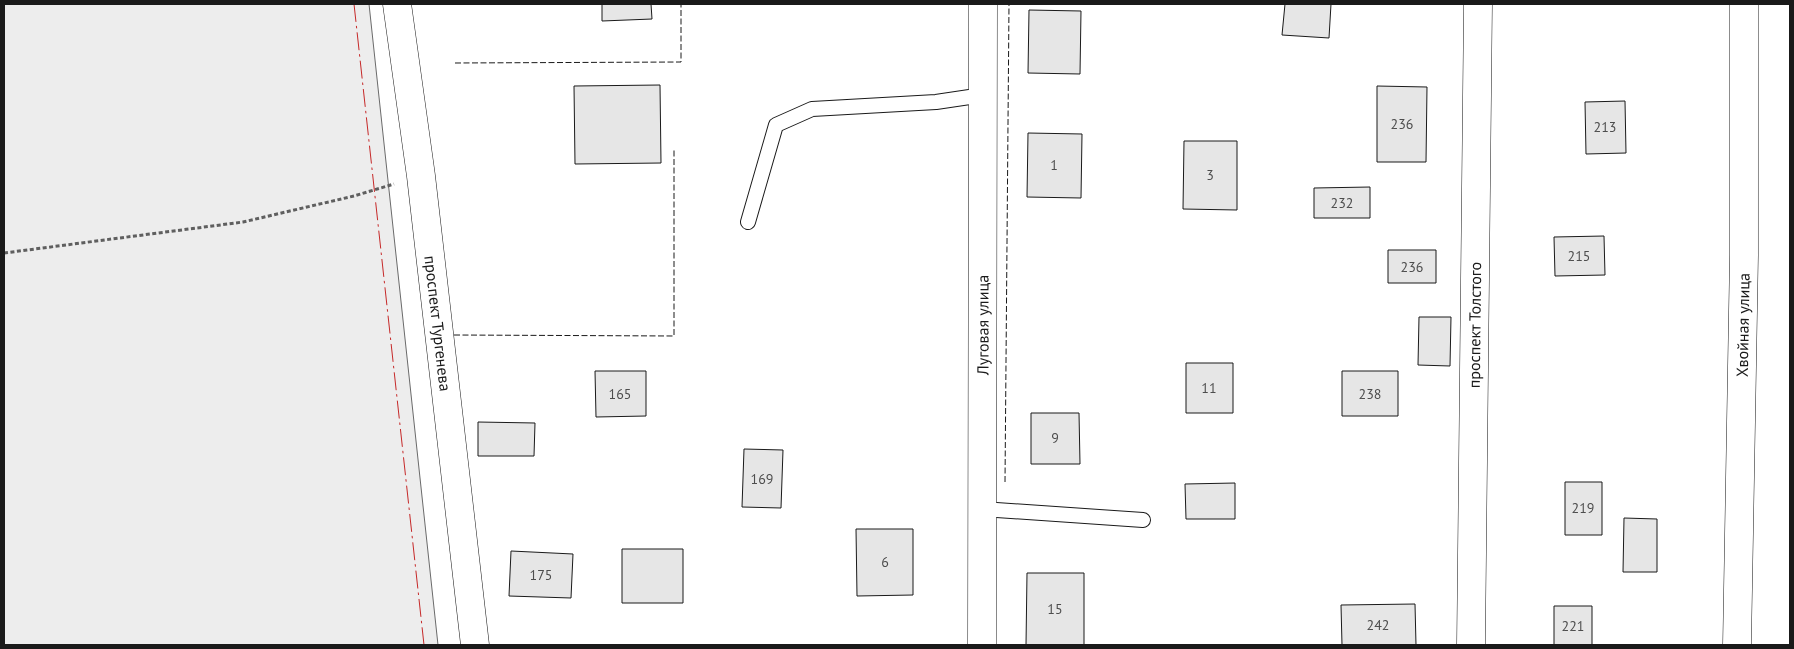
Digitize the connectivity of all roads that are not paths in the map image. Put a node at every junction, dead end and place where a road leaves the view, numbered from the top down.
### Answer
1 (397, 4) edge
2 (983, 4) edge
3 (1478, 4) edge
4 (1744, 4) edge
5 (983, 95) junction
6 (748, 222) dead end
7 (982, 509) junction
8 (1143, 520) dead end
9 (474, 645) edge
10 (982, 645) edge
11 (1472, 645) edge
12 (1737, 645) edge

1 - 9 street, проспект Тургенева
2 - 5 street, Луговая улица
3 - 11 street, проспект Толстого
4 - 12 street, Хвойная улица
5 - 6 lane
5 - 7 street, Луговая улица
7 - 8 lane
7 - 10 street, Луговая улица

